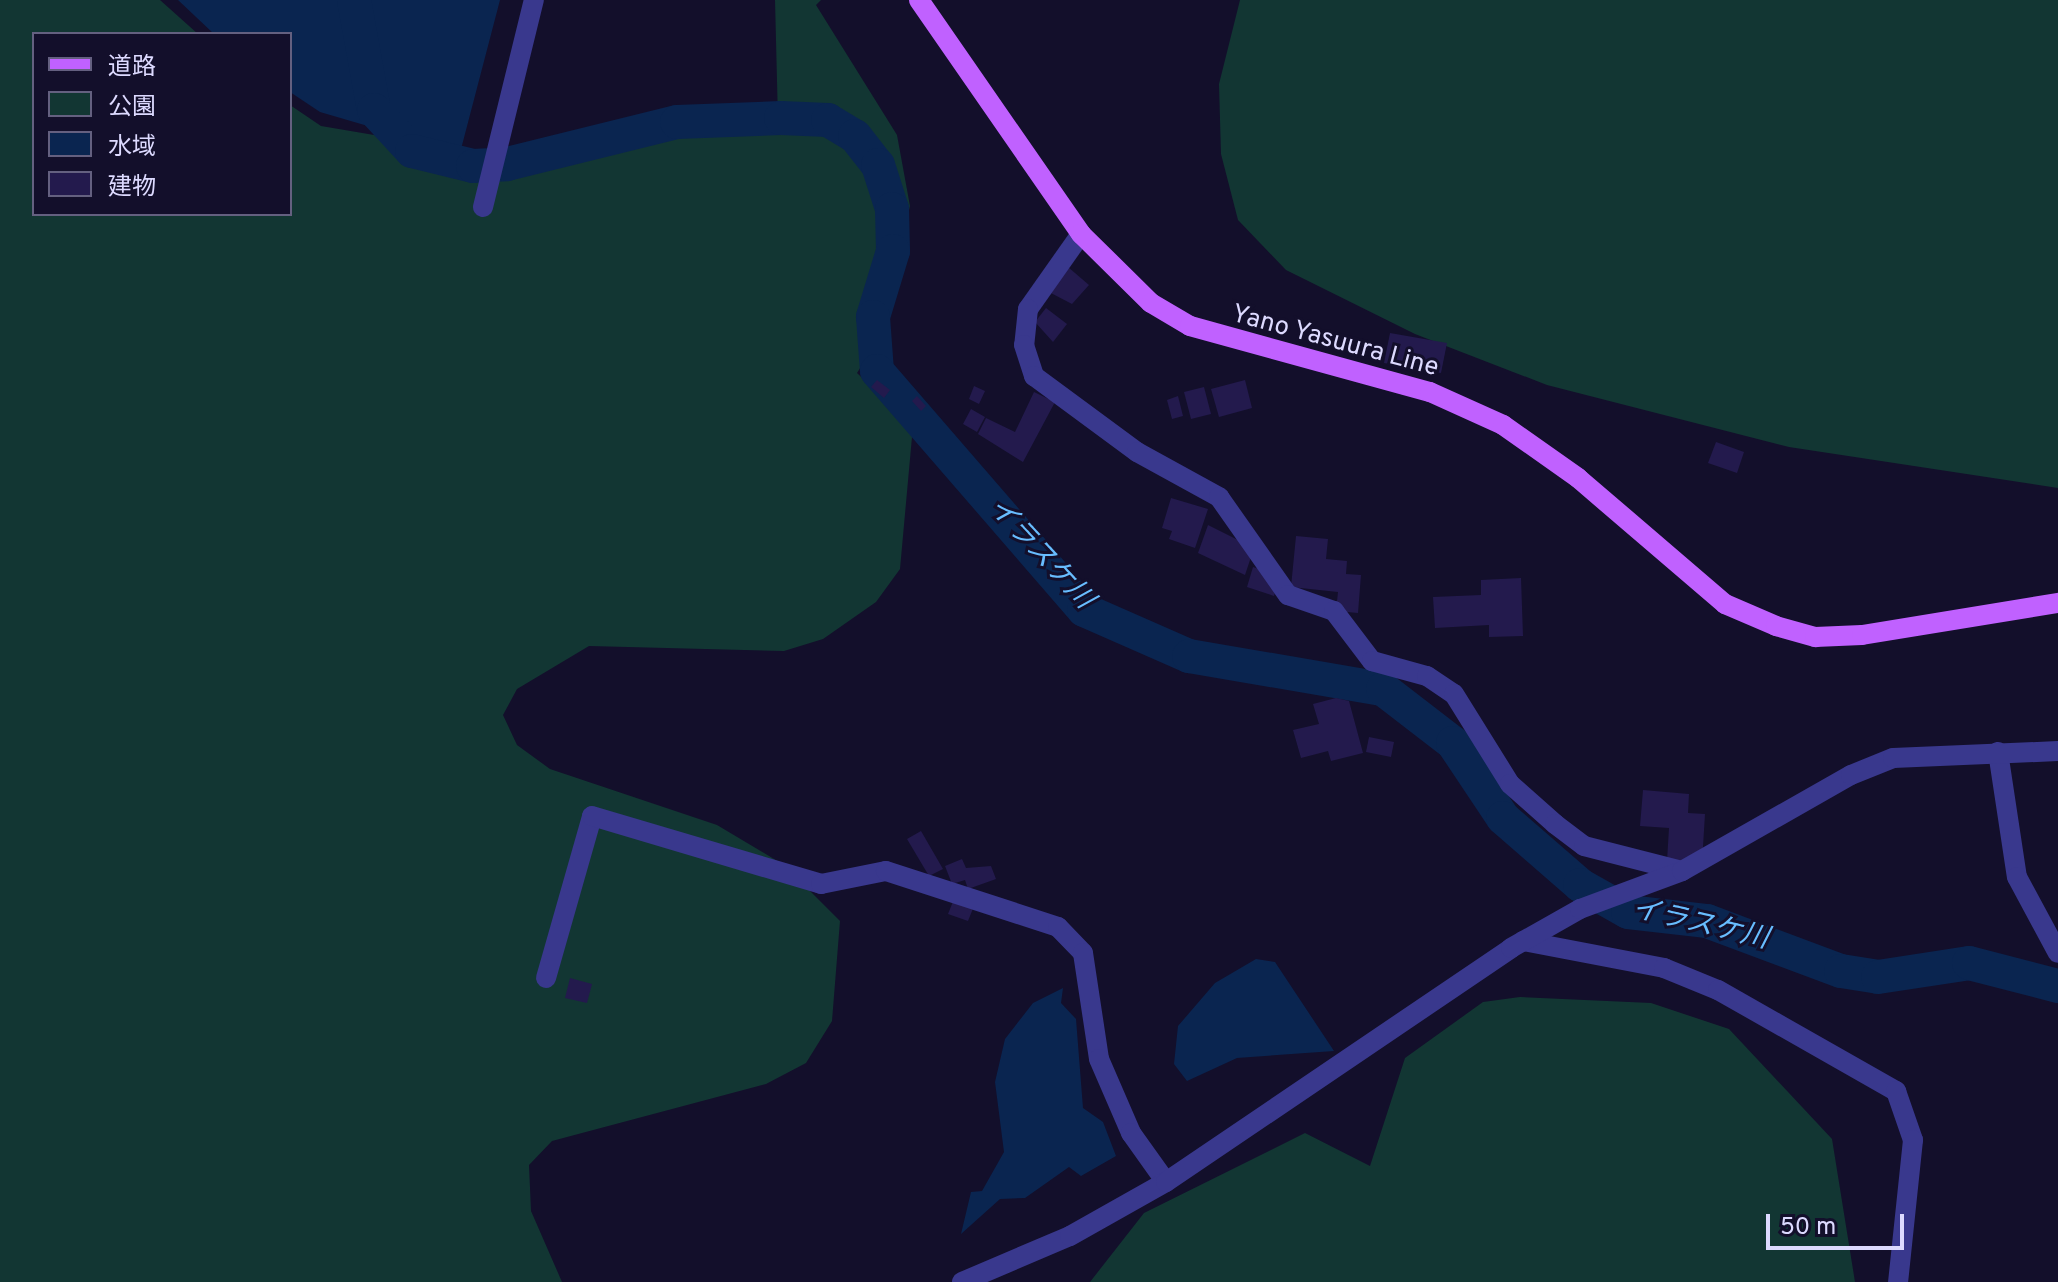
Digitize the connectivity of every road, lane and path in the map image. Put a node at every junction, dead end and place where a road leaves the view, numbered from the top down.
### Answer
1 (534, 0) edge
2 (919, 0) edge
3 (483, 207) dead end
4 (1081, 234) junction
5 (2058, 603) edge
6 (2058, 751) edge
7 (1998, 752) junction
8 (1682, 871) junction
9 (1523, 941) junction
10 (2058, 953) edge
11 (546, 978) dead end
12 (1166, 1182) junction
13 (962, 1282) edge
14 (1898, 1282) edge

1 - 3 street
2 - 4 main road, Yano Yasuura Line
4 - 5 main road, Yano Yasuura Line
4 - 8 street
6 - 7 street
7 - 8 street
7 - 10 street
8 - 9 street
9 - 12 street
9 - 14 street
11 - 12 street
12 - 13 street

